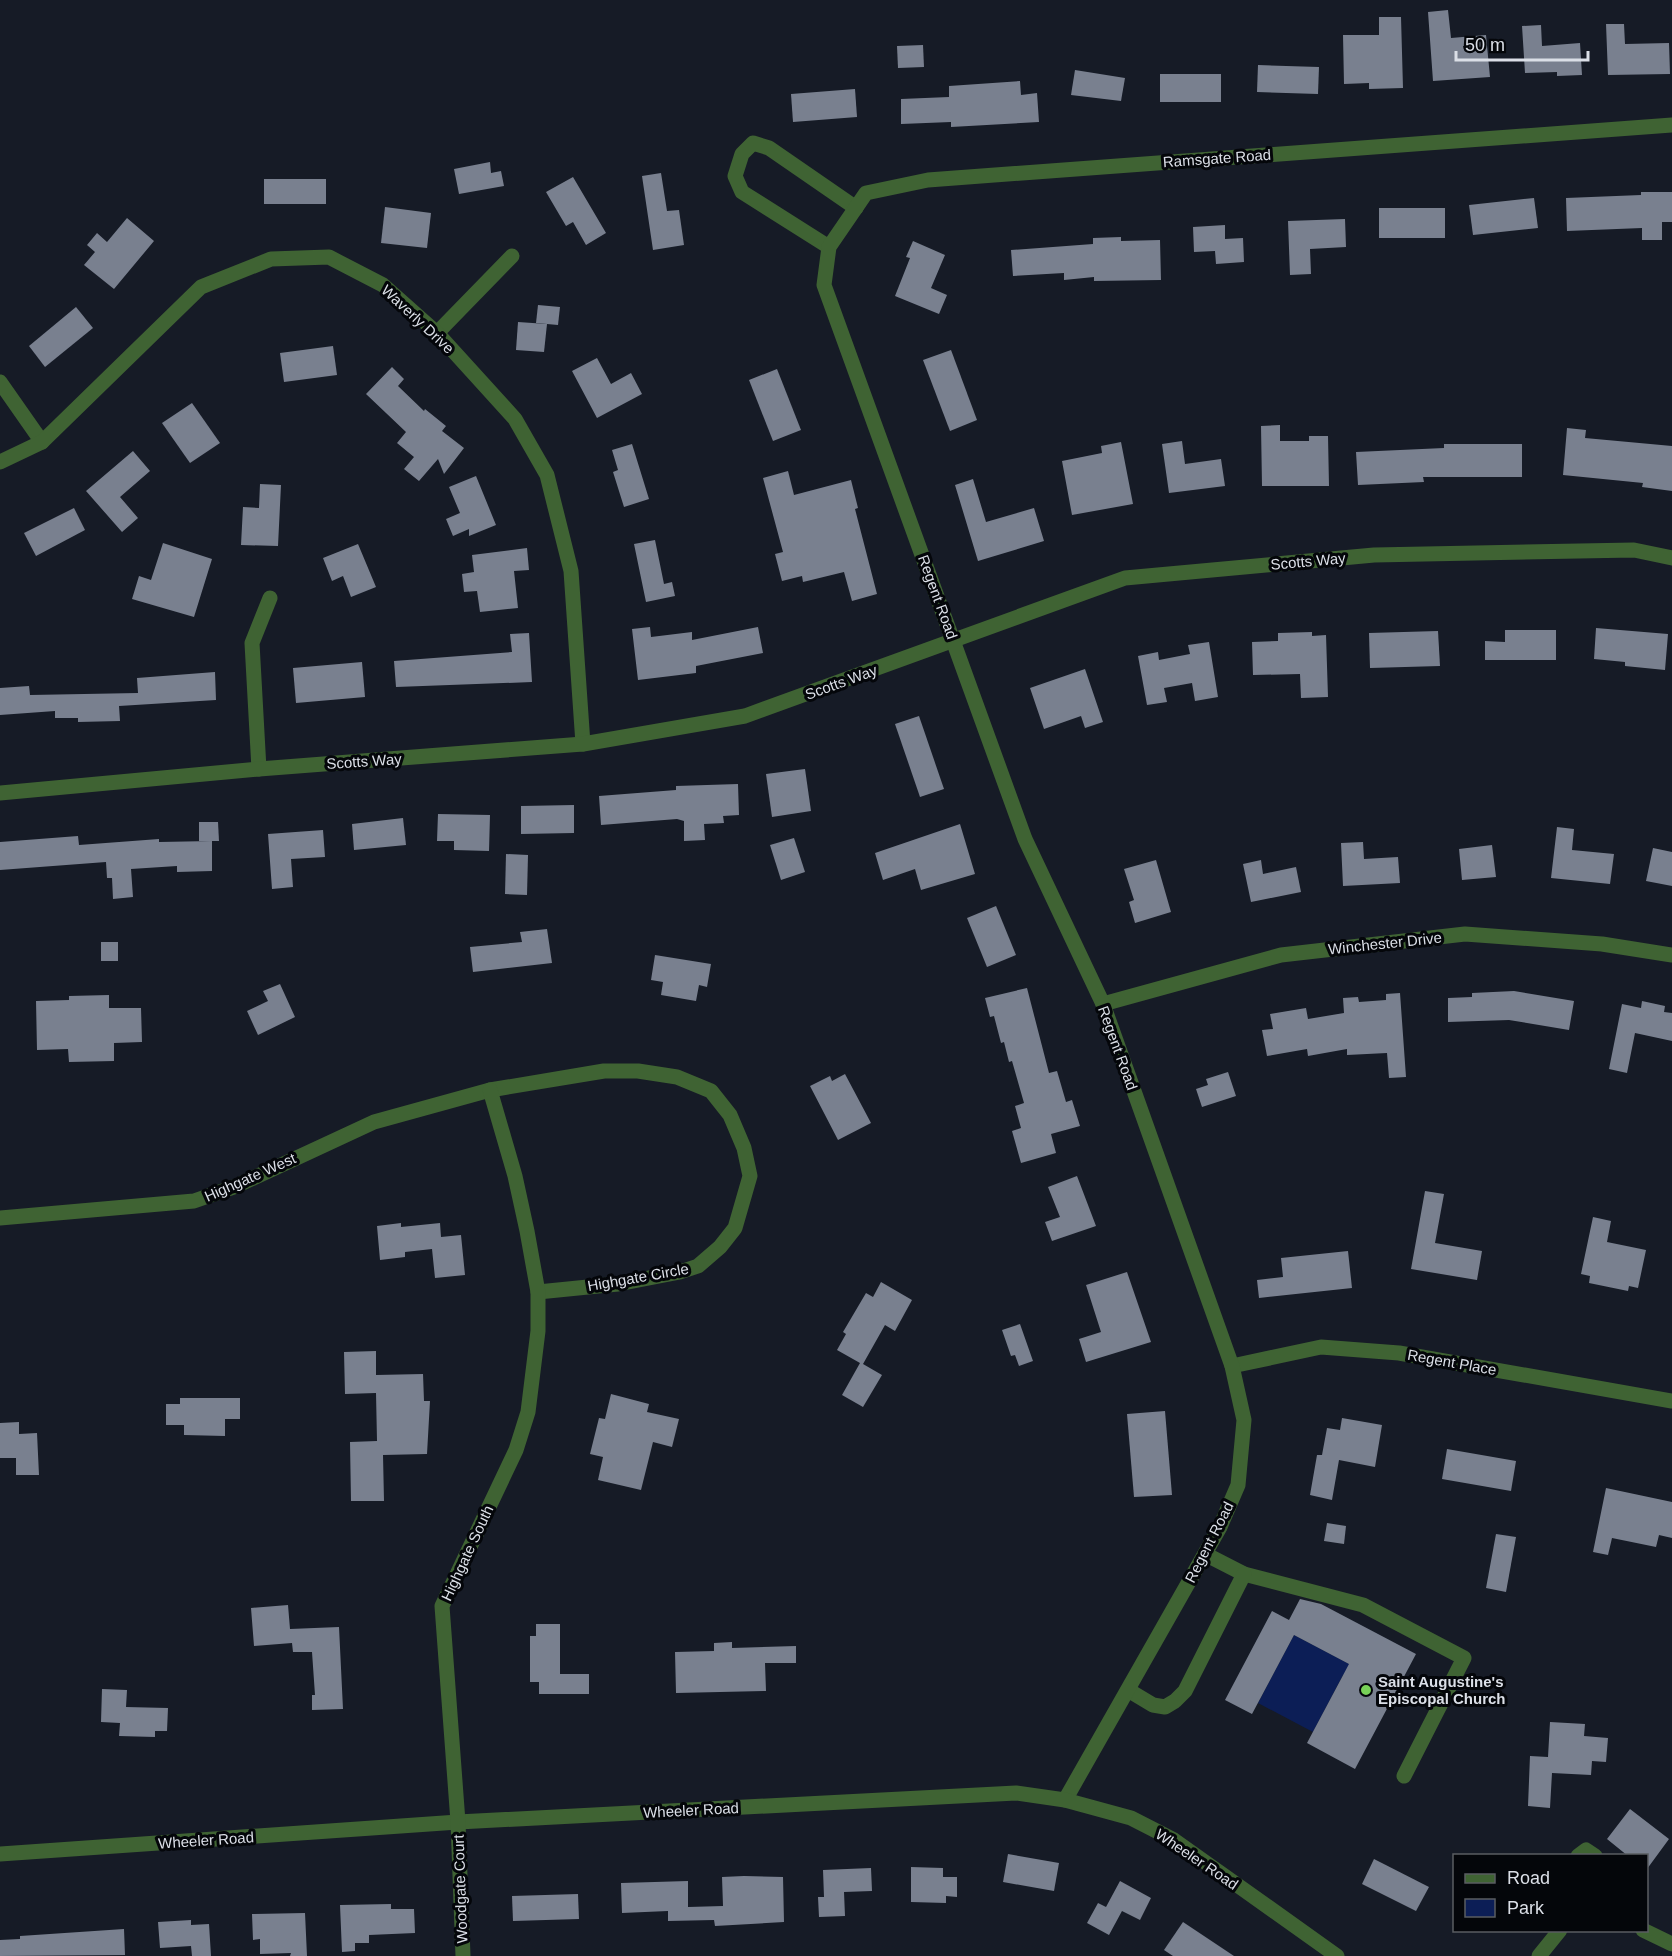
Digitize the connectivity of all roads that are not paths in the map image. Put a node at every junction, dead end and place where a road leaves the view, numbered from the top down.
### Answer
1 (1672, 125) edge
2 (856, 208) junction
3 (829, 247) junction
4 (512, 256) dead end
5 (824, 285) joint
6 (437, 333) junction
7 (0, 382) edge
8 (42, 442) junction
9 (0, 462) edge
10 (1672, 558) edge
11 (270, 598) dead end
12 (954, 642) junction
13 (584, 744) junction
14 (259, 769) junction
15 (0, 793) edge
16 (1672, 955) edge
17 (1103, 1004) junction
18 (490, 1090) junction
19 (0, 1218) edge
20 (538, 1292) junction
21 (1232, 1366) junction
22 (1672, 1401) edge
23 (1205, 1554) junction
24 (1244, 1574) junction
25 (1128, 1690) junction
26 (1404, 1776) dead end
27 (1065, 1800) junction
28 (458, 1822) junction
29 (0, 1854) edge
30 (1558, 1932) edge
31 (1647, 1932) edge
32 (1672, 1944) edge
33 (463, 1956) edge
34 (1337, 1956) edge
35 (1539, 1956) edge

1 - 2 street, Ramsgate Road
2 - 3 street, Ramsgate Road
2 - 3 street
3 - 5 street, Ramsgate Road
4 - 6 street
5 - 12 street, Regent Road
6 - 8 street, Waverly Drive
6 - 13 street, Waverly Drive
7 - 8 street
8 - 9 street, Waverly Drive
10 - 12 street, Scotts Way
11 - 14 street
12 - 13 street, Scotts Way
12 - 17 street, Regent Road
13 - 14 street, Scotts Way
14 - 15 street, Scotts Way
16 - 17 street, Winchester Drive
17 - 21 street, Regent Road
18 - 19 street, Highgate West
18 - 20 street
18 - 20 street, Highgate Circle
20 - 28 street, Highgate South
21 - 22 street, Regent Place
21 - 23 street, Regent Road
23 - 24 street
23 - 25 street, Regent Road
24 - 25 street
24 - 26 street
25 - 27 street, Regent Road
27 - 28 street, Wheeler Road
27 - 34 street, Wheeler Road
28 - 29 street, Wheeler Road
28 - 33 street, Woodgate Court
30 - 35 street
31 - 32 street

